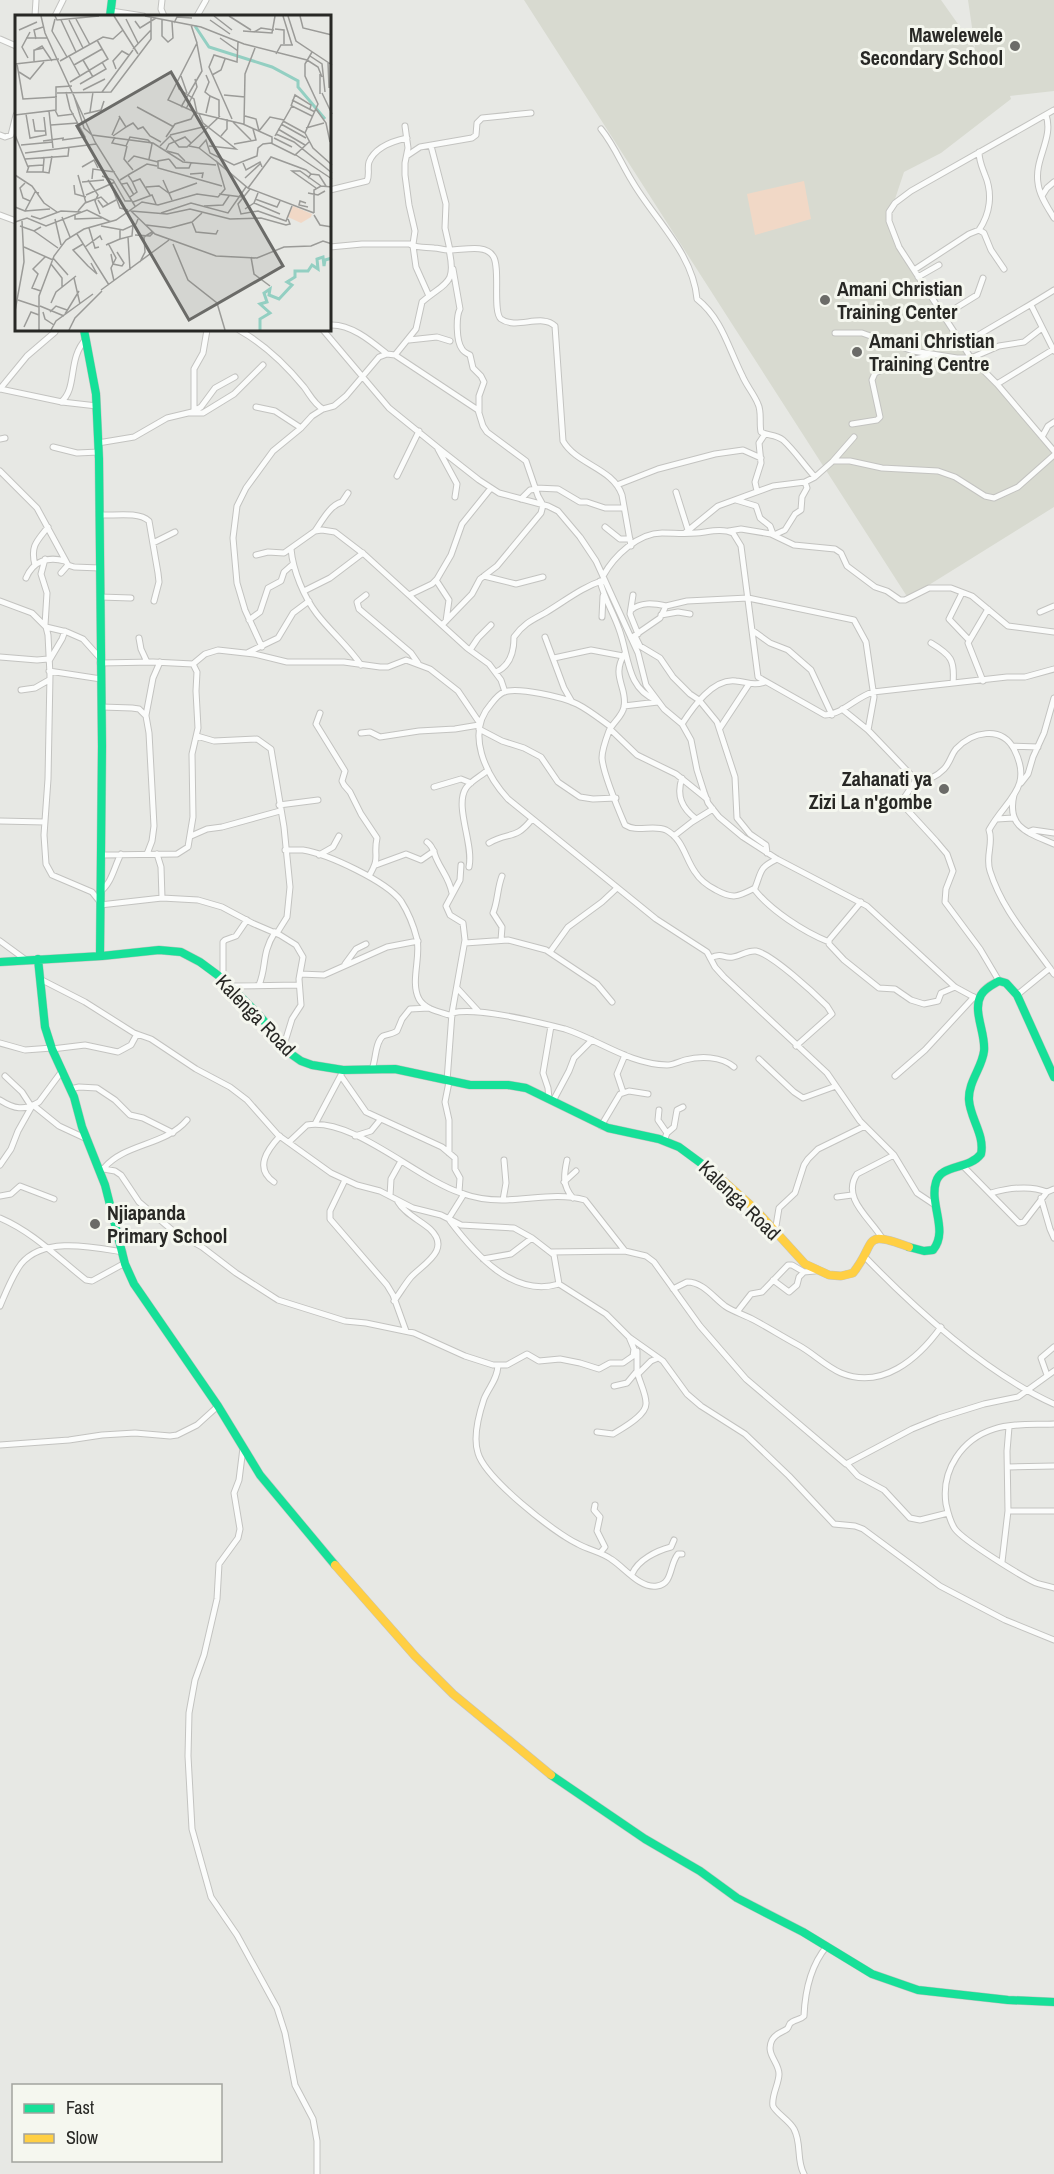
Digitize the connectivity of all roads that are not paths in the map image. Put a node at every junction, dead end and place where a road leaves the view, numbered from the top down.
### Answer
1 (36, 0) edge
2 (63, 0) edge
3 (112, 0) edge
4 (162, 0) edge
5 (206, 0) edge
6 (111, 14) edge
7 (35, 15) edge
8 (56, 15) edge
9 (127, 15) edge
10 (164, 15) edge
11 (198, 15) edge
12 (0, 39) edge
13 (15, 46) edge
14 (1054, 111) edge
15 (531, 113) dead end
16 (1046, 115) junction
17 (15, 119) edge
18 (405, 126) dead end
19 (601, 129) dead end
20 (0, 135) edge
21 (406, 138) junction
22 (431, 146) junction
23 (979, 152) junction
24 (406, 157) junction
25 (1054, 182) edge
26 (332, 190) edge
27 (1042, 196) junction
28 (0, 215) edge
29 (1054, 218) edge
30 (15, 221) edge
31 (979, 230) junction
32 (412, 246) junction
33 (332, 247) edge
34 (450, 250) junction
35 (939, 265) dead end
36 (453, 269) junction
37 (1004, 269) dead end
38 (914, 270) junction
39 (918, 277) junction
40 (983, 278) dead end
41 (1054, 290) edge
42 (429, 296) junction
43 (1031, 305) junction
44 (943, 316) junction
45 (332, 325) edge
46 (1042, 328) junction
47 (55, 332) dead end
48 (84, 332) edge
49 (207, 332) edge
50 (242, 332) edge
51 (325, 332) edge
52 (835, 333) dead end
53 (86, 339) junction
54 (409, 340) junction
55 (450, 342) dead end
56 (962, 345) junction
57 (1054, 350) edge
58 (387, 354) junction
59 (395, 355) junction
60 (930, 355) junction
61 (971, 358) junction
62 (264, 365) dead end
63 (235, 377) dead end
64 (363, 377) junction
65 (997, 384) junction
66 (0, 389) edge
67 (61, 402) junction
68 (97, 406) junction
69 (256, 408) dead end
70 (323, 409) junction
71 (192, 412) junction
72 (479, 412) junction
73 (1054, 422) edge
74 (852, 424) dead end
75 (301, 428) junction
76 (419, 431) junction
77 (765, 434) junction
78 (854, 437) dead end
79 (1042, 437) junction
80 (98, 442) junction
81 (53, 447) dead end
82 (438, 448) junction
83 (1054, 451) edge
84 (99, 452) junction
85 (1054, 456) edge
86 (761, 458) junction
87 (833, 461) junction
88 (0, 471) edge
89 (397, 476) dead end
90 (815, 477) junction
91 (805, 482) junction
92 (617, 485) junction
93 (491, 489) junction
94 (536, 489) junction
95 (757, 491) junction
96 (676, 492) dead end
97 (348, 493) dead end
98 (454, 497) dead end
99 (521, 499) junction
100 (735, 499) junction
101 (543, 505) junction
102 (624, 508) junction
103 (99, 515) junction
104 (48, 527) junction
105 (605, 527) dead end
106 (315, 531) junction
107 (729, 531) junction
108 (175, 532) dead end
109 (687, 532) junction
110 (773, 534) junction
111 (630, 539) junction
112 (153, 543) junction
113 (631, 546) junction
114 (291, 549) junction
115 (363, 553) junction
116 (256, 555) dead end
117 (45, 559) junction
118 (67, 563) junction
119 (293, 564) junction
120 (35, 565) junction
121 (100, 568) junction
122 (61, 573) dead end
123 (484, 576) junction
124 (543, 577) dead end
125 (26, 578) dead end
126 (602, 579) junction
127 (436, 580) junction
128 (304, 591) junction
129 (962, 593) junction
130 (603, 594) junction
131 (366, 595) dead end
132 (409, 595) junction
133 (633, 595) dead end
134 (99, 597) junction
135 (131, 598) dead end
136 (748, 598) junction
137 (0, 601) edge
138 (154, 601) dead end
139 (309, 601) junction
140 (666, 606) junction
141 (1054, 606) edge
142 (988, 609) junction
143 (631, 610) junction
144 (1041, 612) dead end
145 (690, 614) dead end
146 (661, 615) junction
147 (602, 617) dead end
148 (249, 620) junction
149 (445, 622) junction
150 (491, 624) dead end
151 (45, 626) junction
152 (752, 630) junction
153 (65, 631) junction
154 (1054, 632) edge
155 (635, 636) junction
156 (545, 637) dead end
157 (139, 638) dead end
158 (969, 640) junction
159 (931, 643) dead end
160 (262, 647) junction
161 (470, 650) junction
162 (248, 653) junction
163 (624, 655) junction
164 (0, 657) edge
165 (554, 658) junction
166 (48, 660) junction
167 (100, 661) junction
168 (147, 662) junction
169 (160, 662) junction
170 (418, 663) junction
171 (193, 664) junction
172 (361, 664) junction
173 (1054, 669) edge
174 (49, 671) junction
175 (496, 672) junction
176 (101, 679) junction
177 (49, 680) junction
178 (983, 681) junction
179 (765, 682) junction
180 (953, 683) junction
181 (749, 684) junction
182 (21, 690) dead end
183 (505, 692) junction
184 (873, 692) junction
185 (1054, 698) edge
186 (699, 700) junction
187 (657, 701) junction
188 (572, 702) junction
189 (624, 706) junction
190 (102, 707) junction
191 (842, 709) junction
192 (320, 713) dead end
193 (832, 715) junction
194 (146, 716) junction
195 (682, 724) junction
196 (479, 725) junction
197 (611, 728) junction
198 (720, 728) junction
199 (868, 730) junction
200 (361, 733) dead end
201 (197, 736) junction
202 (1012, 746) junction
203 (1038, 747) junction
204 (488, 770) junction
205 (682, 778) junction
206 (916, 780) junction
207 (471, 783) junction
208 (1020, 784) junction
209 (434, 787) dead end
210 (1014, 795) junction
211 (615, 798) junction
212 (707, 799) junction
213 (318, 800) dead end
214 (280, 808) junction
215 (713, 809) junction
216 (1013, 818) junction
217 (532, 819) junction
218 (696, 819) junction
219 (997, 819) junction
220 (45, 822) junction
221 (1, 823) edge
222 (1028, 832) junction
223 (1054, 833) edge
224 (191, 836) junction
225 (339, 836) dead end
226 (674, 836) junction
227 (427, 842) dead end
228 (489, 843) dead end
229 (1054, 844) edge
230 (285, 850) junction
231 (434, 851) junction
232 (767, 853) junction
233 (121, 854) junction
234 (147, 854) junction
235 (157, 854) junction
236 (102, 855) junction
237 (319, 855) junction
238 (777, 859) junction
239 (376, 864) junction
240 (461, 865) dead end
241 (469, 867) dead end
242 (369, 876) junction
243 (502, 876) dead end
244 (617, 888) junction
245 (754, 889) junction
246 (100, 892) junction
247 (452, 894) junction
248 (162, 898) junction
249 (861, 902) junction
250 (100, 904) junction
251 (247, 920) junction
252 (275, 933) junction
253 (501, 940) junction
254 (0, 941) edge
255 (418, 941) junction
256 (829, 942) junction
257 (465, 943) junction
258 (366, 944) dead end
259 (550, 951) junction
260 (100, 956) junction
261 (710, 958) junction
262 (38, 959) junction
263 (26, 960) junction
264 (1054, 960) edge
265 (0, 962) edge
266 (344, 966) junction
267 (1049, 966) junction
268 (300, 974) junction
269 (1054, 974) edge
270 (40, 979) junction
271 (223, 979) junction
272 (999, 981) junction
273 (258, 985) junction
274 (299, 985) junction
275 (231, 986) junction
276 (955, 987) junction
277 (457, 988) junction
278 (1017, 995) junction
279 (976, 999) junction
280 (612, 1002) dead end
281 (431, 1008) junction
282 (479, 1012) junction
283 (452, 1014) junction
284 (551, 1026) junction
285 (137, 1034) junction
286 (592, 1040) junction
287 (0, 1043) edge
288 (284, 1046) junction
289 (796, 1046) junction
290 (52, 1048) junction
291 (625, 1055) junction
292 (759, 1059) dead end
293 (734, 1067) dead end
294 (372, 1069) junction
295 (62, 1071) junction
296 (342, 1073) junction
297 (5, 1076) dead end
298 (895, 1076) dead end
299 (1054, 1077) edge
300 (448, 1082) junction
301 (836, 1086) junction
302 (70, 1089) junction
303 (623, 1092) junction
304 (648, 1094) dead end
305 (0, 1100) edge
306 (551, 1100) junction
307 (32, 1106) junction
308 (683, 1107) dead end
309 (659, 1110) dead end
310 (187, 1120) dead end
311 (380, 1120) junction
312 (315, 1124) junction
313 (601, 1125) junction
314 (865, 1126) junction
315 (173, 1132) junction
316 (280, 1136) junction
317 (355, 1136) junction
318 (666, 1137) junction
319 (87, 1139) junction
320 (289, 1143) junction
321 (449, 1153) junction
322 (894, 1155) junction
323 (504, 1160) dead end
324 (567, 1160) dead end
325 (401, 1161) junction
326 (0, 1165) edge
327 (964, 1167) junction
328 (101, 1168) junction
329 (576, 1171) dead end
330 (345, 1180) junction
331 (274, 1182) dead end
332 (564, 1182) junction
333 (1054, 1188) edge
334 (991, 1192) junction
335 (1047, 1192) junction
336 (461, 1193) junction
337 (852, 1195) junction
338 (0, 1196) edge
339 (390, 1196) junction
340 (837, 1197) dead end
341 (573, 1198) junction
342 (1041, 1198) junction
343 (54, 1199) dead end
344 (397, 1200) junction
345 (504, 1200) junction
346 (935, 1205) junction
347 (430, 1213) junction
348 (0, 1218) edge
349 (448, 1218) junction
350 (422, 1223) junction
351 (775, 1232) junction
352 (532, 1238) junction
353 (882, 1238) junction
354 (1054, 1238) edge
355 (51, 1249) junction
356 (625, 1251) junction
357 (123, 1252) junction
358 (551, 1252) junction
359 (864, 1256) junction
360 (483, 1258) junction
361 (124, 1263) junction
362 (816, 1271) junction
363 (804, 1272) junction
364 (773, 1280) junction
365 (559, 1284) junction
366 (673, 1289) junction
367 (394, 1301) junction
368 (0, 1306) edge
369 (737, 1312) junction
370 (941, 1327) junction
371 (406, 1331) junction
372 (629, 1337) junction
373 (639, 1344) junction
374 (1054, 1347) edge
375 (658, 1358) junction
376 (498, 1366) junction
377 (1054, 1371) edge
378 (637, 1372) junction
379 (1047, 1375) junction
380 (614, 1386) dead end
381 (1026, 1391) junction
382 (1054, 1404) edge
383 (218, 1406) junction
384 (1054, 1424) edge
385 (1009, 1427) junction
386 (597, 1432) dead end
387 (0, 1445) edge
388 (243, 1448) junction
389 (847, 1464) junction
390 (1054, 1466) edge
391 (1008, 1467) junction
392 (595, 1505) dead end
393 (1008, 1511) junction
394 (1054, 1511) edge
395 (948, 1514) junction
396 (674, 1540) dead end
397 (600, 1553) junction
398 (682, 1554) dead end
399 (1002, 1562) junction
400 (632, 1574) junction
401 (1054, 1588) edge
402 (1054, 1640) edge
403 (827, 1946) junction
404 (1054, 2002) edge
405 (317, 2174) edge
406 (804, 2174) edge

1 - 7 street
2 - 8 street
3 - 6 street
4 - 10 street
5 - 11 street
6 - 9 street
12 - 13 street
14 - 16 street
15 - 22 street
16 - 23 street
16 - 27 street
17 - 20 street
18 - 21 street
19 - 77 street
21 - 24 street
21 - 26 street
22 - 24 street
22 - 34 street
23 - 31 street
23 - 38 street
24 - 32 street
25 - 27 street
27 - 29 street
28 - 30 street
31 - 37 street
31 - 38 street
32 - 33 street
32 - 34 street
32 - 42 street
34 - 36 street
34 - 92 street
35 - 39 street
36 - 42 street
36 - 72 street
38 - 39 street
39 - 44 street
40 - 44 street
41 - 43 street
42 - 54 street
43 - 46 street
43 - 56 street
44 - 56 street
45 - 58 street
46 - 57 street
46 - 61 street
47 - 66 street
48 - 53 street
49 - 71 street
50 - 70 street
51 - 64 street
52 - 60 street
53 - 67 street
53 - 68 street
54 - 55 street
54 - 59 street
56 - 61 street
57 - 65 street
58 - 59 street
58 - 64 street
59 - 72 street
60 - 61 street
60 - 74 street
61 - 65 street
62 - 71 street
63 - 71 street
64 - 70 street
64 - 76 street
65 - 79 street
66 - 67 street
67 - 68 street
68 - 80 street
69 - 75 street
70 - 75 street
71 - 80 street
72 - 94 street
73 - 79 street
75 - 148 street
76 - 82 street
76 - 89 street
77 - 86 street
77 - 90 street
78 - 87 street
79 - 83 street
80 - 84 street
81 - 84 street
82 - 93 street
82 - 98 street
84 - 103 street
85 - 87 street
86 - 92 street
86 - 95 street
87 - 90 street
88 - 104 street
90 - 91 street
91 - 95 street
91 - 110 street
92 - 102 street
93 - 99 street
93 - 127 street
94 - 99 street
94 - 101 street
94 - 102 street
95 - 100 street
96 - 109 street
97 - 106 street
99 - 101 street
100 - 109 street
100 - 110 street
101 - 123 street
101 - 126 street
102 - 111 street
103 - 112 street
103 - 121 street
104 - 118 street
104 - 120 street
105 - 111 street
106 - 114 street
106 - 115 street
107 - 109 street
107 - 110 street
107 - 136 street
108 - 112 street
109 - 113 street
110 - 129 street
111 - 113 street
112 - 138 street
113 - 126 street
114 - 116 street
114 - 119 street
115 - 128 street
115 - 132 street
117 - 118 street
117 - 120 street
117 - 151 street
118 - 121 street
118 - 122 street
119 - 128 street
119 - 148 street
120 - 125 street
121 - 134 street
123 - 124 street
123 - 149 street
126 - 130 street
126 - 155 street
126 - 175 street
127 - 132 street
127 - 149 street
128 - 139 street
129 - 142 street
129 - 158 street
130 - 147 street
130 - 163 street
131 - 170 street
132 - 149 street
133 - 143 street
134 - 135 street
134 - 167 street
136 - 140 street
136 - 152 street
136 - 184 street
137 - 151 street
139 - 160 street
139 - 172 street
140 - 143 street
140 - 146 street
141 - 144 street
142 - 154 street
142 - 158 street
143 - 155 street
145 - 146 street
146 - 155 street
148 - 160 street
149 - 161 street
150 - 161 street
151 - 153 street
151 - 166 street
152 - 179 street
152 - 193 street
153 - 166 street
153 - 167 street
155 - 186 street
155 - 187 street
156 - 165 street
157 - 168 street
158 - 178 street
159 - 180 street
160 - 162 street
161 - 175 street
162 - 171 street
162 - 172 street
163 - 165 street
163 - 187 street
163 - 189 street
164 - 166 street
165 - 188 street
166 - 174 street
167 - 168 street
167 - 176 street
168 - 169 street
169 - 171 street
169 - 194 street
170 - 172 street
170 - 196 street
171 - 201 street
173 - 178 street
174 - 176 street
174 - 177 street
175 - 183 street
176 - 190 street
177 - 182 street
177 - 220 street
178 - 180 street
179 - 181 street
179 - 193 street
180 - 184 street
181 - 186 street
181 - 198 street
183 - 188 street
183 - 196 street
184 - 191 street
184 - 199 street
185 - 203 street
186 - 195 street
186 - 198 street
187 - 189 street
187 - 195 street
188 - 197 street
189 - 197 street
190 - 194 street
190 - 236 street
191 - 193 street
191 - 199 street
192 - 239 street
194 - 234 street
195 - 212 street
196 - 200 street
196 - 204 street
196 - 211 street
197 - 205 street
197 - 211 street
198 - 232 street
199 - 206 street
201 - 214 street
201 - 224 street
202 - 203 street
202 - 206 street
202 - 208 street
203 - 208 street
204 - 207 street
204 - 217 street
205 - 212 street
205 - 218 street
206 - 272 street
207 - 209 street
207 - 241 street
208 - 210 street
210 - 216 street
210 - 219 street
211 - 226 street
212 - 215 street
213 - 214 street
214 - 224 street
214 - 230 street
215 - 218 street
215 - 232 street
216 - 219 street
216 - 222 street
217 - 228 street
217 - 244 street
218 - 226 street
219 - 267 street
220 - 221 street
220 - 250 street
222 - 223 street
222 - 229 street
224 - 235 street
225 - 237 street
226 - 245 street
227 - 231 street
230 - 237 street
230 - 252 street
231 - 239 street
231 - 247 street
232 - 238 street
233 - 234 street
233 - 236 street
233 - 246 street
234 - 235 street
235 - 248 street
236 - 246 street
237 - 242 street
238 - 245 street
238 - 249 street
239 - 242 street
240 - 247 street
242 - 255 street
243 - 253 street
244 - 259 street
244 - 261 street
245 - 256 street
246 - 250 street
247 - 257 street
248 - 250 street
248 - 251 street
249 - 256 street
249 - 276 street
250 - 260 street
251 - 252 street
251 - 271 street
252 - 268 street
252 - 273 street
253 - 257 street
253 - 259 street
254 - 263 street
255 - 266 street
255 - 281 street
256 - 276 street
257 - 277 street
258 - 266 street
259 - 280 street
260 - 262 street, Kalenga Road
260 - 271 street, Kalenga Road
261 - 289 street
261 - 289 street
262 - 263 street, Kalenga Road
262 - 270 street
263 - 265 street, Kalenga Road
264 - 267 street
266 - 268 street
267 - 269 street
267 - 278 street
268 - 274 street
270 - 285 street
270 - 290 street
271 - 275 street, Kalenga Road
272 - 278 street
272 - 279 street
273 - 274 street
273 - 275 street
274 - 288 street
275 - 288 street, Kalenga Road
276 - 279 street
277 - 282 street
277 - 283 street
278 - 299 street
279 - 298 street
279 - 327 street
281 - 283 street
281 - 294 street
282 - 283 street
282 - 284 street
283 - 300 street
284 - 286 street
284 - 306 street
285 - 290 street
285 - 316 street
286 - 291 street
286 - 306 street
287 - 290 street
288 - 296 street, Kalenga Road
289 - 301 street
290 - 295 street
291 - 293 street
291 - 303 street
292 - 301 street
294 - 296 street, Kalenga Road
294 - 300 street, Kalenga Road
295 - 302 street
295 - 307 street
296 - 311 street
296 - 312 street
297 - 307 street
300 - 306 street, Kalenga Road
300 - 321 street
301 - 314 street
302 - 315 street
302 - 319 street
303 - 304 street
303 - 313 street
305 - 307 street
306 - 313 street, Kalenga Road
307 - 319 street
307 - 326 street
308 - 318 street
309 - 318 street
310 - 315 street
311 - 317 street
311 - 321 street
312 - 317 street
312 - 320 street
313 - 318 street, Kalenga Road
314 - 322 street
314 - 351 street
315 - 328 street
316 - 320 street
316 - 331 street
317 - 325 street
318 - 351 street, Kalenga Road
319 - 328 street
320 - 330 street
321 - 336 street
322 - 337 street
322 - 346 street
323 - 345 street
324 - 332 street
325 - 336 street
325 - 339 street
327 - 334 street
327 - 346 street
328 - 357 street
328 - 371 street
329 - 332 street
330 - 339 street
330 - 367 street
332 - 341 street
333 - 335 street
334 - 335 street
334 - 342 street
335 - 342 street
336 - 345 street
336 - 349 street
337 - 340 street
337 - 353 street
338 - 343 street
339 - 344 street
341 - 345 street
341 - 356 street
342 - 354 street
344 - 347 street
344 - 350 street
346 - 353 street
347 - 349 street
347 - 350 street
348 - 355 street
349 - 352 street
349 - 360 street
350 - 367 street
351 - 362 street, Kalenga Road
352 - 358 street
352 - 360 street
353 - 359 street, Kalenga Road
355 - 357 street
355 - 361 street
355 - 368 street
356 - 358 street
356 - 366 street
357 - 361 street
358 - 365 street
359 - 362 street, Kalenga Road
359 - 370 street
360 - 365 street
361 - 383 street
362 - 363 street
363 - 364 street
363 - 364 street
364 - 369 street
365 - 372 street
366 - 369 street
366 - 389 street
367 - 371 street
369 - 370 street
370 - 381 street
371 - 376 street
372 - 373 street
372 - 376 street
373 - 375 street
373 - 378 street
374 - 379 street
375 - 378 street
375 - 402 street
376 - 397 street
377 - 379 street
378 - 380 street
378 - 386 street
379 - 381 street
381 - 382 street
381 - 389 street
383 - 387 street
383 - 388 street
384 - 385 street
385 - 391 street
385 - 395 street
388 - 403 street
388 - 405 street
389 - 395 street
390 - 391 street
391 - 393 street
392 - 397 street
393 - 394 street
393 - 399 street
395 - 399 street
396 - 400 street
397 - 400 street
398 - 400 street
399 - 401 street
403 - 404 street
403 - 406 street

